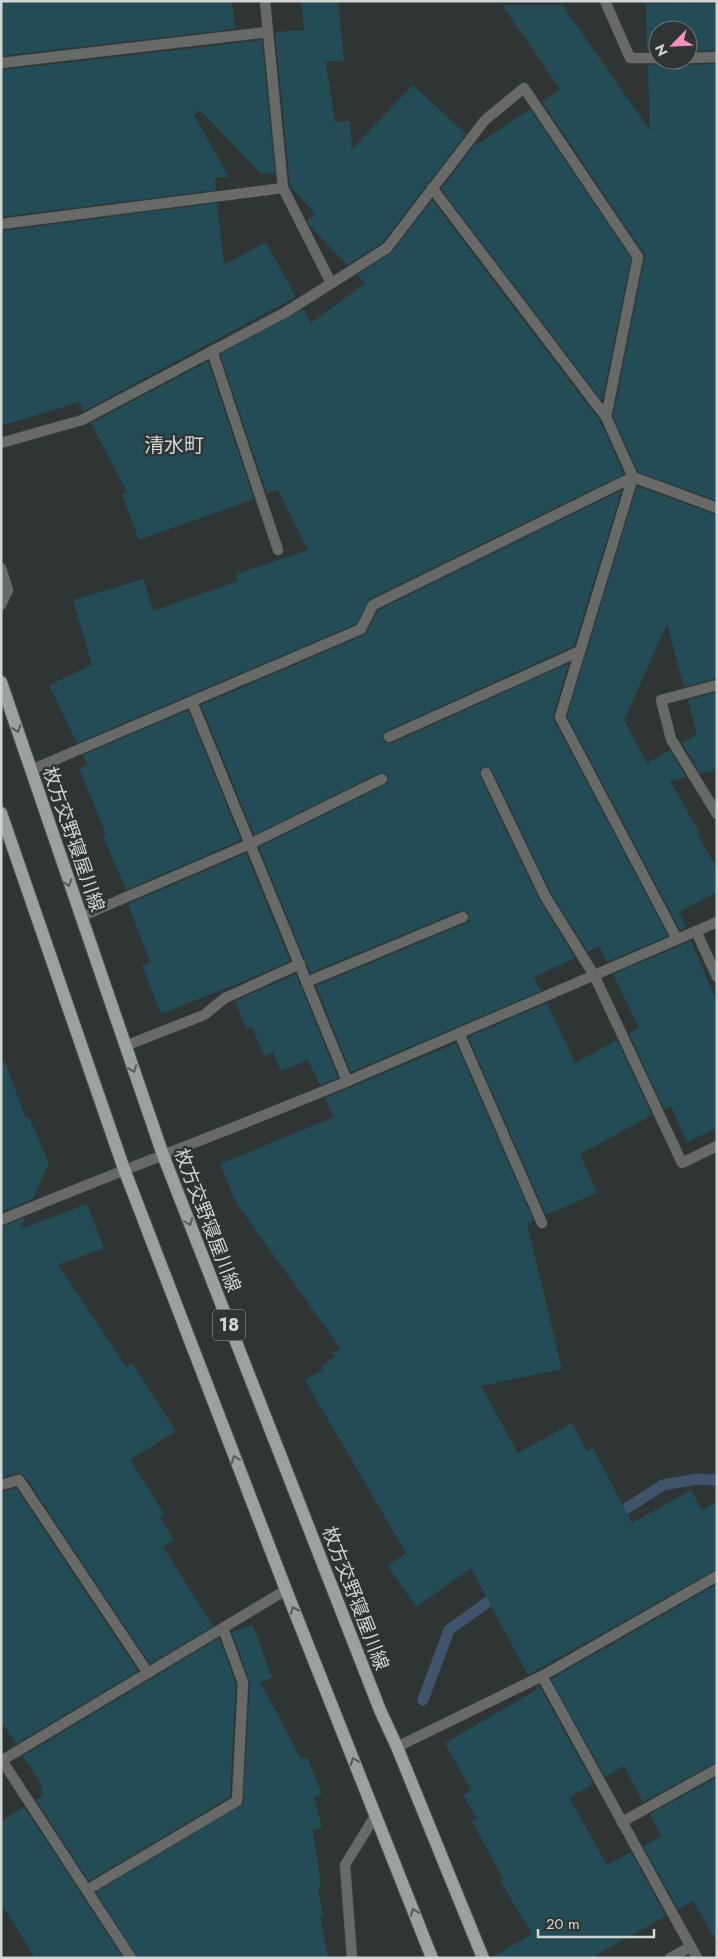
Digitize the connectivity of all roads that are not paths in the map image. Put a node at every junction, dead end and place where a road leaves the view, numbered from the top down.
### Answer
1 (265, 1) edge
2 (605, 1) edge
3 (268, 32) junction
4 (717, 57) edge
5 (648, 58) edge
6 (698, 58) edge
7 (1, 63) edge
8 (283, 188) junction
9 (432, 188) junction
10 (1, 224) edge
11 (331, 283) junction
12 (212, 351) junction
13 (606, 417) junction
14 (1, 443) edge
15 (633, 477) junction
16 (717, 508) edge
17 (278, 550) dead end
18 (1, 568) edge
19 (1, 605) edge
20 (580, 650) junction
21 (1, 682) edge
22 (717, 685) edge
23 (192, 702) junction
24 (389, 737) dead end
25 (31, 770) junction
26 (486, 773) dead end
27 (382, 779) dead end
28 (1, 813) edge
29 (717, 814) edge
30 (250, 844) junction
31 (80, 917) junction
32 (463, 917) dead end
33 (717, 922) edge
34 (696, 931) junction
35 (677, 939) junction
36 (300, 964) junction
37 (594, 975) junction
38 (717, 977) edge
39 (307, 982) junction
40 (459, 1033) junction
41 (125, 1046) junction
42 (347, 1081) junction
43 (717, 1146) edge
44 (163, 1156) junction
45 (124, 1169) junction
46 (1, 1220) edge
47 (542, 1223) dead end
48 (1, 1485) edge
49 (717, 1576) edge
50 (286, 1590) junction
51 (223, 1628) junction
52 (148, 1672) junction
53 (542, 1676) junction
54 (397, 1747) junction
55 (2, 1760) edge
56 (717, 1770) edge
57 (375, 1816) junction
58 (622, 1822) junction
59 (87, 1890) junction
60 (690, 1947) junction
61 (131, 1958) edge
62 (352, 1958) edge
63 (432, 1958) edge
64 (483, 1958) edge
65 (670, 1958) edge
66 (697, 1958) edge

1 - 3 street
2 - 5 street
3 - 7 street
3 - 8 street
4 - 6 street
8 - 10 street
8 - 11 street
9 - 11 street
9 - 13 street
9 - 13 street
11 - 12 street
12 - 14 street
12 - 17 street
13 - 15 street
15 - 16 street
15 - 20 street
15 - 23 street
18 - 19 street
20 - 24 street
20 - 35 street
21 -> 25 main road, 枚方交野寝屋川線 / 18
22 - 29 street
23 - 25 street
23 - 30 street
25 -> 31 main road, 枚方交野寝屋川線 / 18
26 - 37 street
27 - 30 street
28 - 45 main road, 18
30 - 31 street
30 - 36 street
31 - 41 main road, 枚方交野寝屋川線 / 18
32 - 39 street
33 - 34 street
34 - 35 street
34 - 38 street
35 - 37 street
36 - 39 street
36 - 41 street
37 - 40 street
37 - 43 street
39 - 42 street
40 - 42 street
40 - 47 street
41 -> 44 main road, 枚方交野寝屋川線 / 18
42 - 44 street
44 - 45 street
44 -> 54 main road, 枚方交野寝屋川線 / 18
45 - 46 street
50 -> 45 main road, 18
48 - 52 street
49 - 53 street
50 - 51 street
57 -> 50 main road, 18
51 - 52 street
51 - 59 street
52 - 55 street
53 - 54 street
53 - 58 street
54 - 64 main road, 枚方交野寝屋川線 / 18
55 - 59 street
56 - 58 street
57 - 62 street
63 -> 57 main road, 18
58 - 60 street
59 - 61 street
60 - 65 street
60 - 66 street

